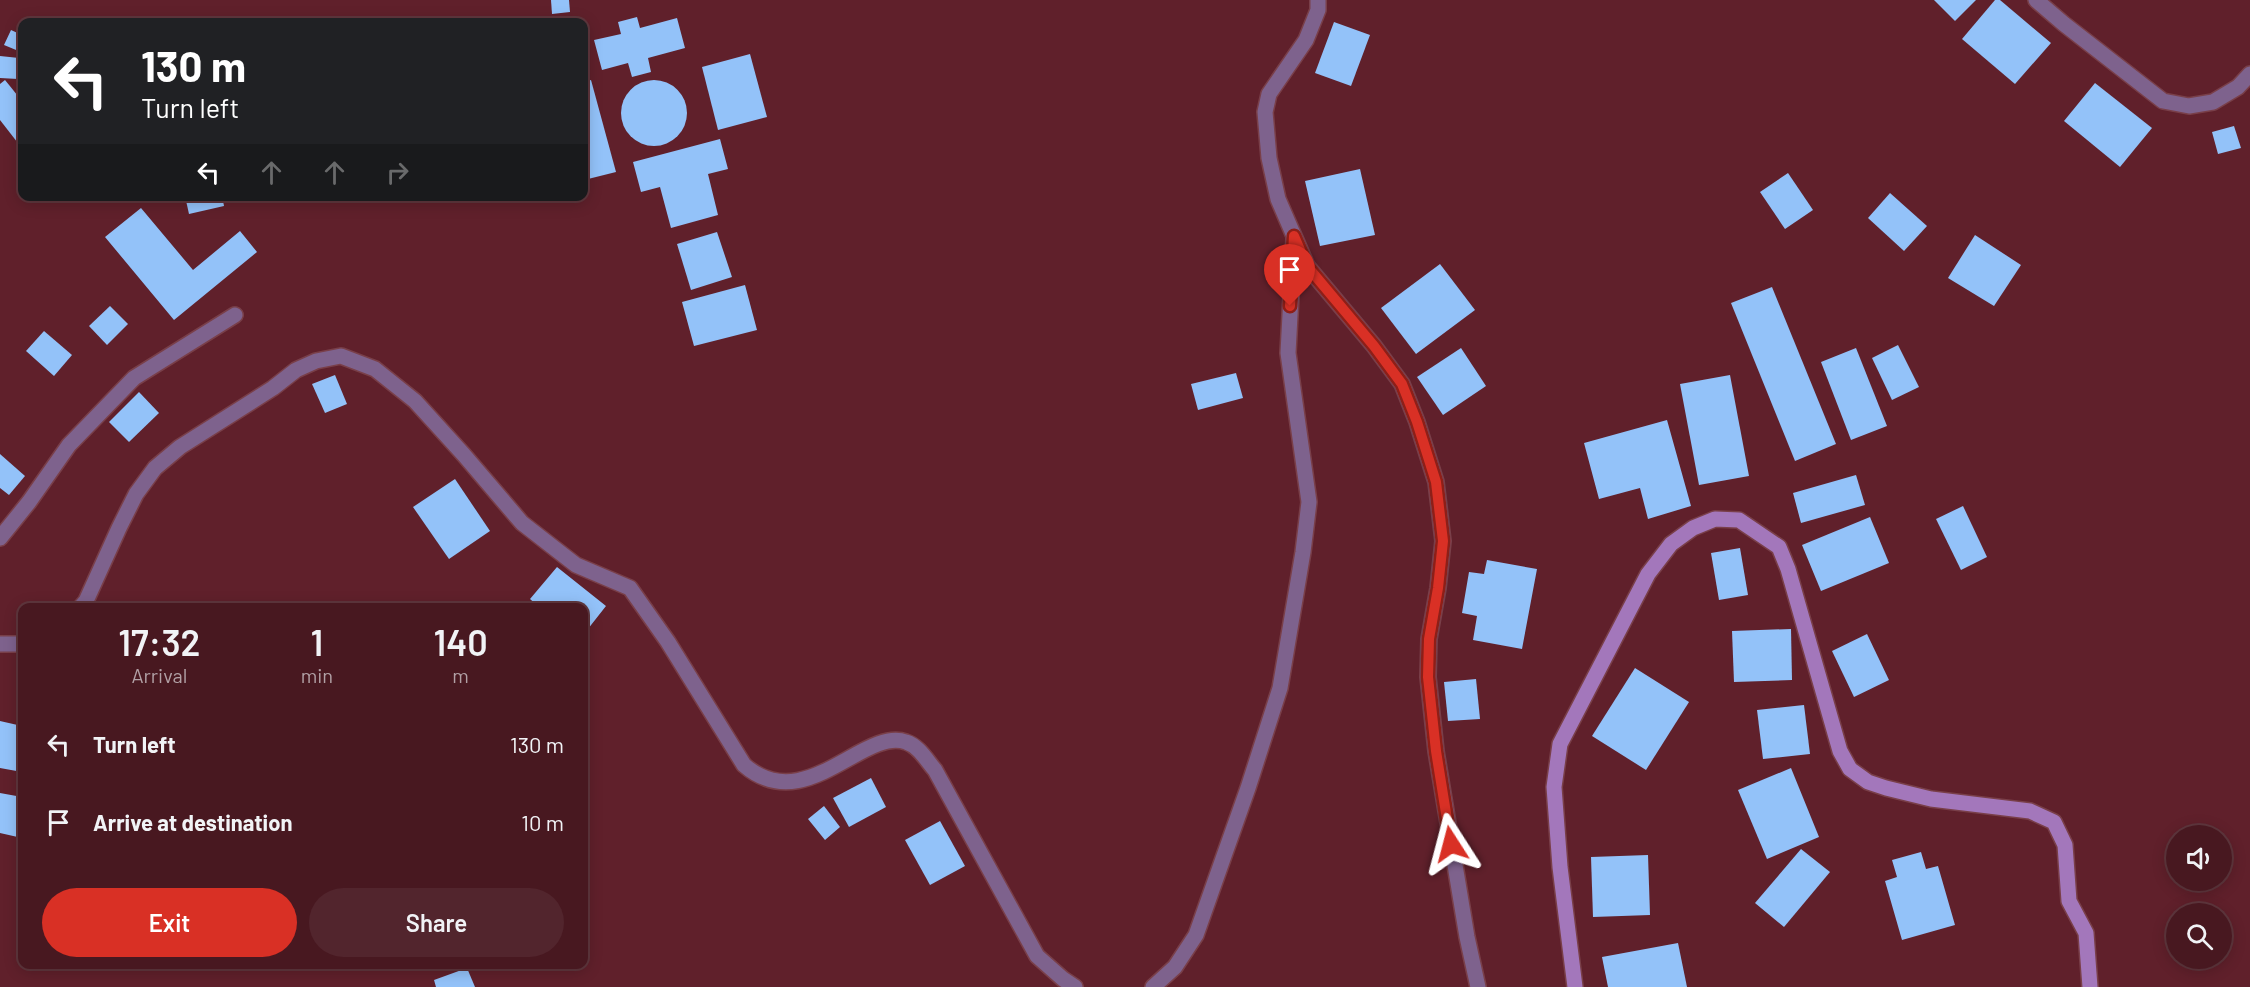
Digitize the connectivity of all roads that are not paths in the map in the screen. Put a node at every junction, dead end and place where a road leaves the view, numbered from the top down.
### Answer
1 (1318, 0) edge
2 (2036, 0) edge
3 (2250, 74) edge
4 (1294, 236) junction
5 (235, 315) dead end
6 (0, 538) edge
7 (84, 603) edge
8 (0, 644) edge
9 (18, 644) edge
10 (1075, 987) edge
11 (1153, 987) edge
12 (1478, 987) edge
13 (1575, 987) edge
14 (2090, 987) edge

1 - 4 street
2 - 3 street
4 - 11 street
4 - 12 street
5 - 6 street
7 - 10 street
8 - 9 street
13 - 14 street

